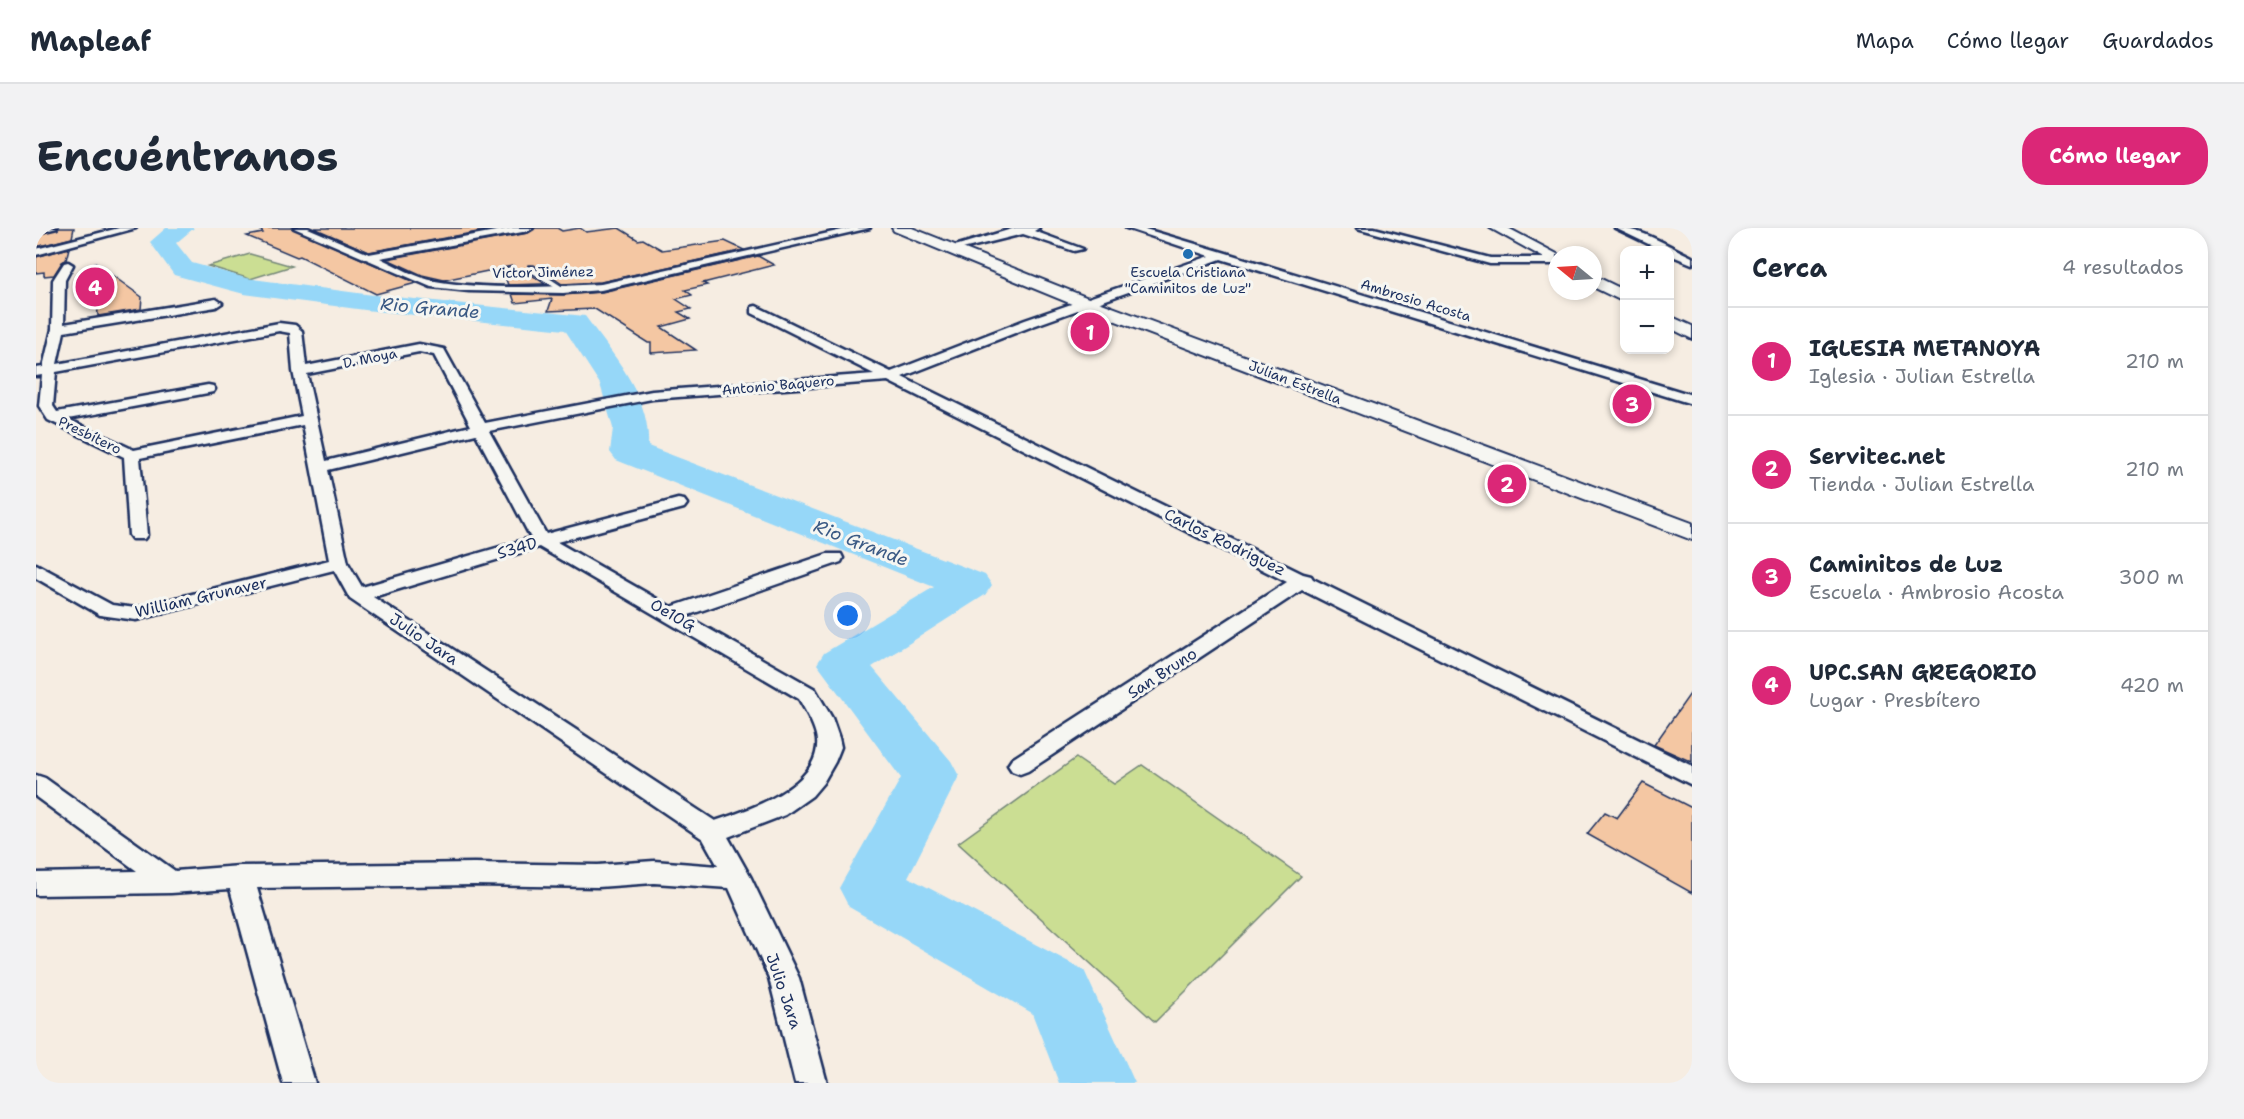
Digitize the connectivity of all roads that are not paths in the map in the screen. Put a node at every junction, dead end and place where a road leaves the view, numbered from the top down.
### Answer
1 (52, 228) edge
2 (131, 228) edge
3 (299, 228) edge
4 (528, 228) edge
5 (865, 228) edge
6 (899, 228) edge
7 (1131, 228) edge
8 (1362, 228) edge
9 (1497, 228) edge
10 (1620, 228) edge
11 (1024, 229) edge
12 (36, 230) edge
13 (86, 233) edge
14 (1660, 246) edge
15 (950, 249) junction
16 (1078, 249) dead end
17 (36, 252) edge
18 (1674, 252) edge
19 (1222, 255) junction
20 (370, 256) junction
21 (1548, 256) edge
22 (1690, 259) edge
23 (1548, 261) edge
24 (68, 265) dead end
25 (531, 269) dead end
26 (1602, 285) edge
27 (563, 290) junction
28 (1620, 295) edge
29 (216, 303) dead end
30 (1085, 303) junction
31 (756, 310) dead end
32 (1674, 323) edge
33 (58, 329) junction
34 (1692, 334) edge
35 (43, 371) edge
36 (300, 371) junction
37 (890, 377) junction
38 (208, 389) dead end
39 (1692, 400) edge
40 (52, 417) junction
41 (311, 419) junction
42 (481, 428) junction
43 (132, 455) junction
44 (321, 467) junction
45 (678, 504) dead end
46 (1692, 532) edge
47 (138, 535) dead end
48 (542, 541) junction
49 (834, 558) dead end
50 (339, 563) junction
51 (36, 570) edge
52 (1304, 580) junction
53 (357, 595) junction
54 (671, 614) junction
55 (1020, 765) dead end
56 (1692, 776) edge
57 (36, 784) edge
58 (712, 832) junction
59 (240, 877) junction
60 (738, 879) junction
61 (171, 882) junction
62 (36, 884) edge
63 (298, 1083) edge
64 (811, 1083) edge

1 - 12 street
2 - 13 street
3 - 20 street, Victor Jiménez
4 - 20 street
5 - 27 street, Victor Jiménez
6 - 15 street, Julian Estrella
7 - 19 street, Ambrosio Acosta
8 - 23 street
9 - 21 street
10 - 14 street
11 - 15 street
11 - 16 street
13 - 17 street
15 - 30 street, Julian Estrella
18 - 22 street
19 - 30 street, Antonio Baquero
19 - 39 street, Ambrosio Acosta
20 - 27 street, Victor Jiménez
24 - 33 street, Presbítero
25 - 27 lane
26 - 28 street
29 - 33 street
30 - 37 street, Antonio Baquero
30 - 46 street, Julian Estrella
31 - 37 street, Carlos Rodriguez
32 - 34 street
33 - 35 street, Presbítero
35 - 36 street, Julio Jara
35 - 40 street, Presbítero
36 - 41 street, Julio Jara
36 - 42 street, D. Moya
37 - 42 street, Antonio Baquero
37 - 52 street, Carlos Rodriguez
38 - 40 street
40 - 43 street, Presbítero
41 - 43 street
41 - 44 street, Julio Jara
42 - 44 street, Antonio Baquero
42 - 48 street
43 - 47 street, Presbítero
44 - 50 street, Julio Jara
45 - 48 street, S34D
48 - 53 street, S34D
48 - 54 street, Oe10G
49 - 54 street
50 - 51 street, William Grunaver
50 - 53 street, Julio Jara
52 - 55 street, San Bruno
52 - 56 street, Carlos Rodriguez
53 - 58 street, Julio Jara
54 - 58 street, Oe10G
57 - 61 street
58 - 60 street, Julio Jara
59 - 60 street
59 - 61 street
59 - 63 street
60 - 64 street, Julio Jara
61 - 62 street

